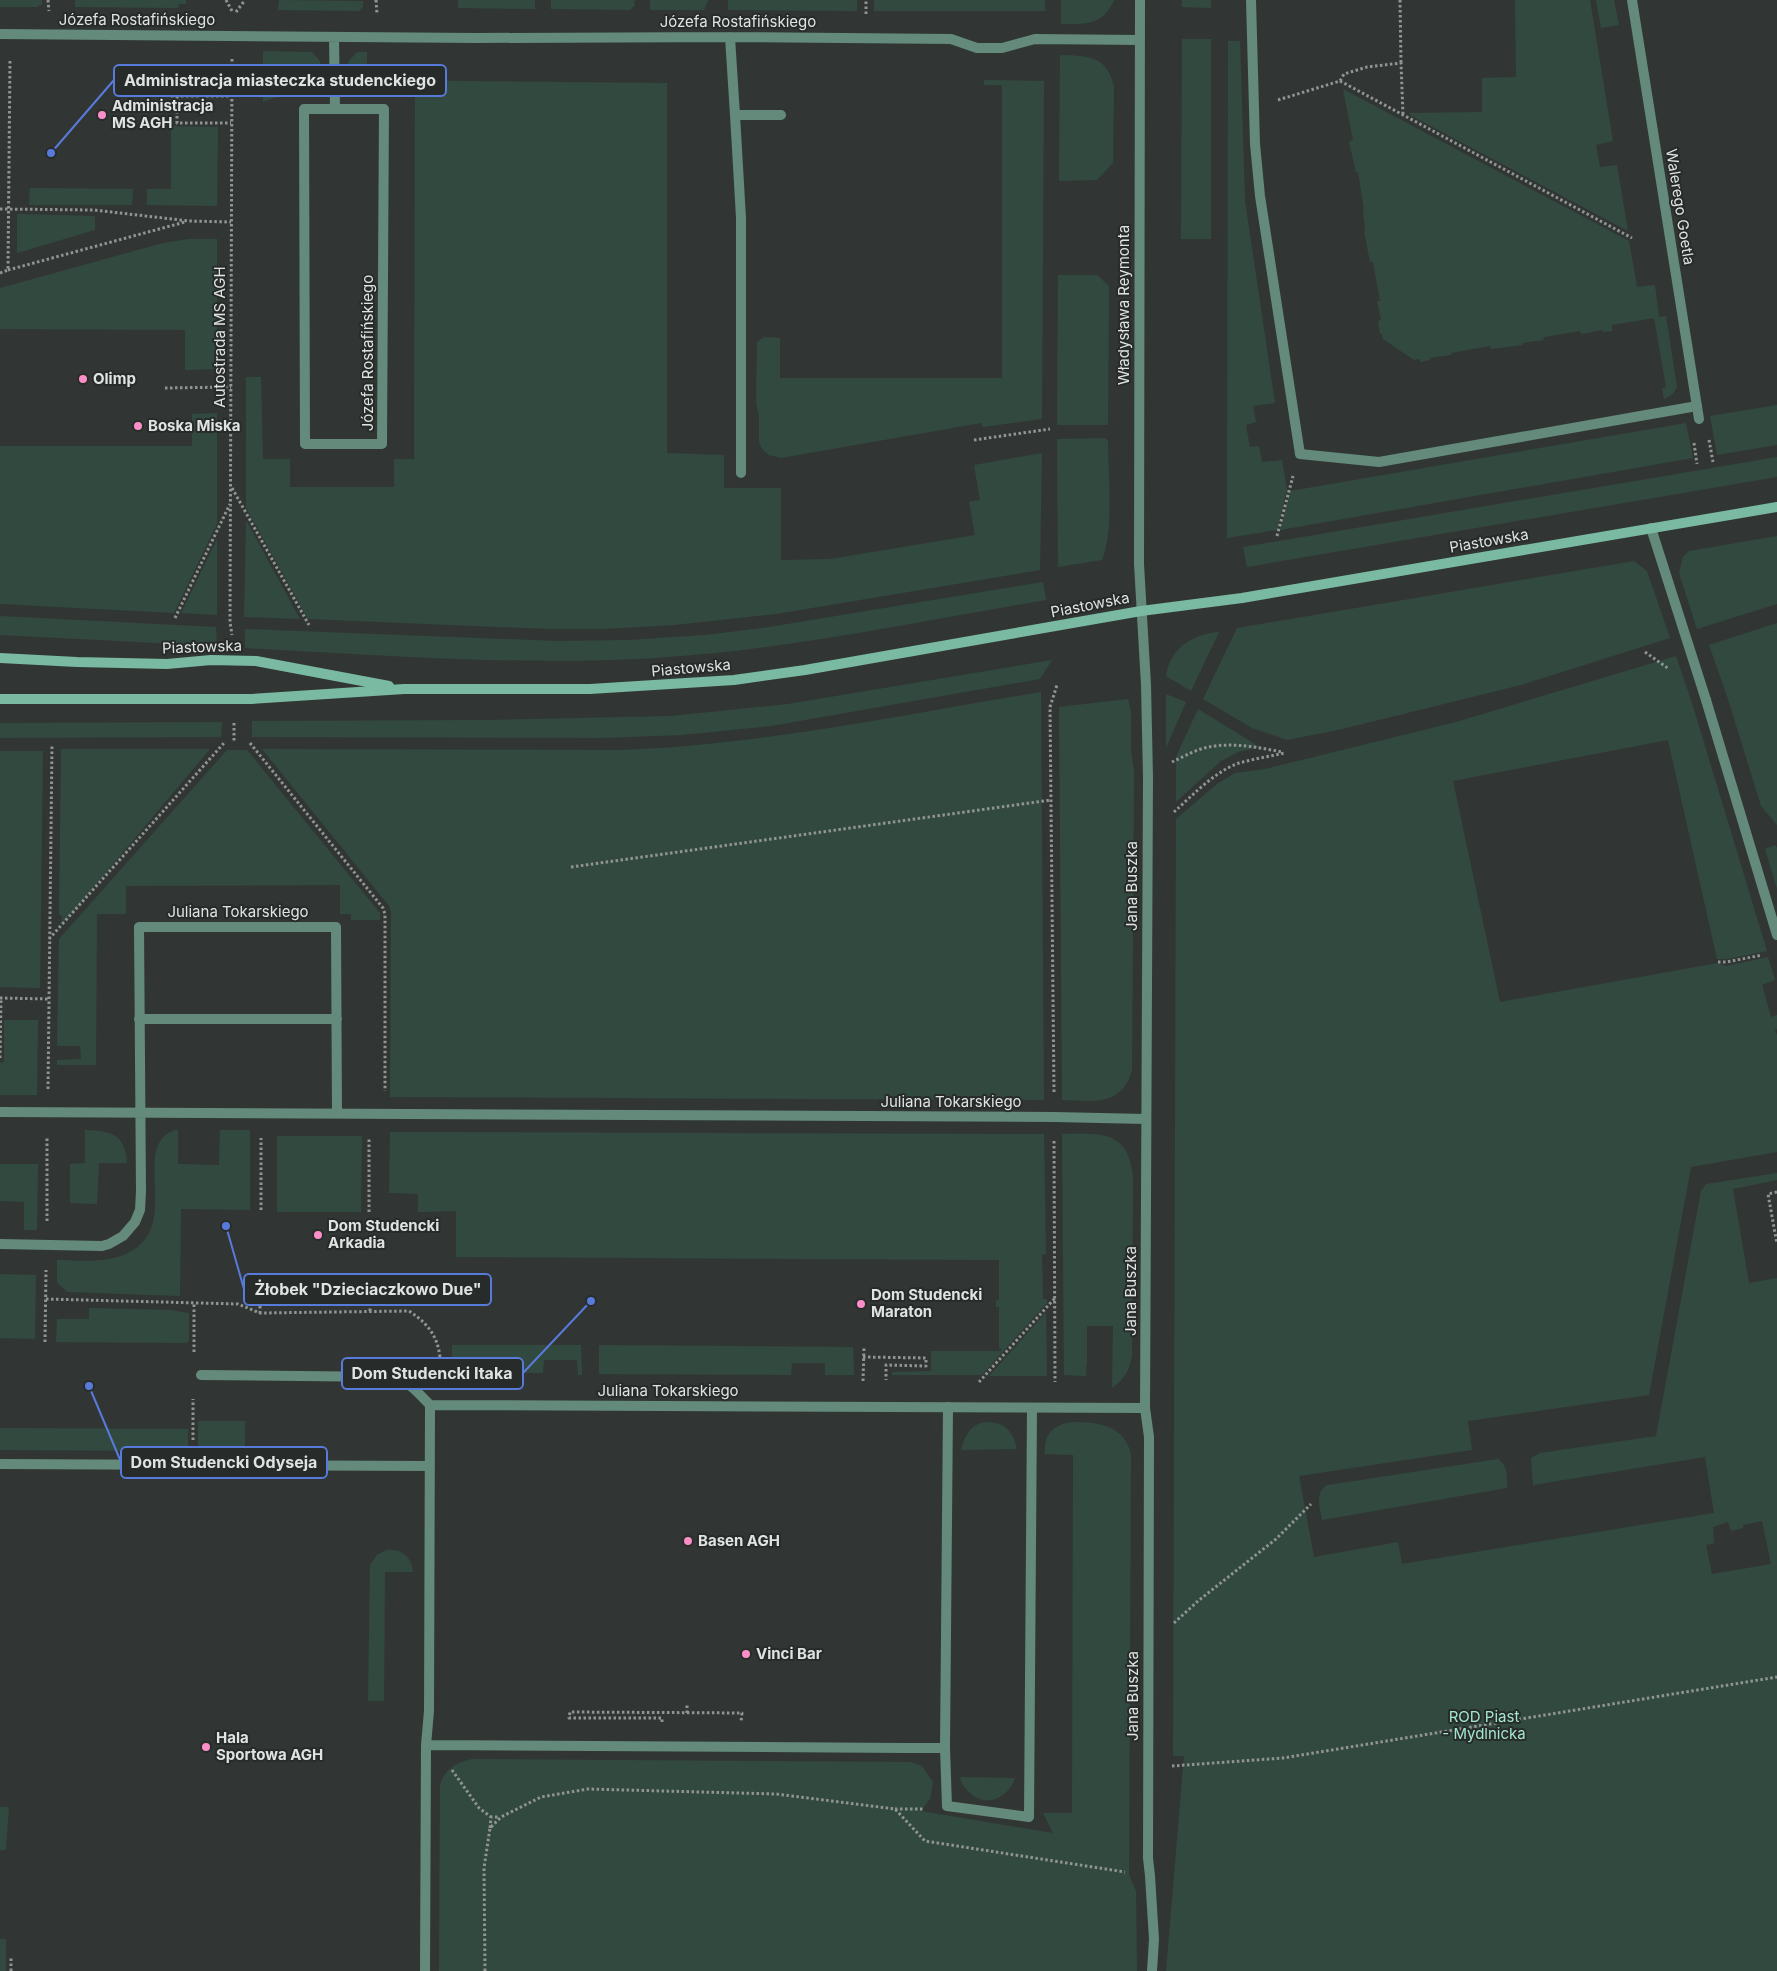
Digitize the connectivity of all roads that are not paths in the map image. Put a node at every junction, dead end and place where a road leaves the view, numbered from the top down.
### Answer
1 (1140, 0) edge
2 (1252, 0) edge
3 (1632, 0) edge
4 (0, 34) edge
5 (334, 37) junction
6 (730, 37) junction
7 (1140, 40) junction
8 (335, 109) junction
9 (735, 115) junction
10 (780, 115) dead end
11 (1697, 406) junction
12 (1699, 419) dead end
13 (741, 473) dead end
14 (1777, 507) edge
15 (1651, 528) junction
16 (1141, 611) junction
17 (0, 658) edge
18 (404, 689) junction
19 (0, 699) edge
20 (1777, 935) edge
21 (139, 1019) junction
22 (336, 1020) junction
23 (0, 1112) edge
24 (337, 1113) junction
25 (140, 1114) junction
26 (1146, 1119) junction
27 (0, 1244) edge
28 (201, 1375) dead end
29 (430, 1405) junction
30 (948, 1407) junction
31 (1032, 1408) junction
32 (1145, 1408) junction
33 (0, 1464) edge
34 (430, 1466) junction
35 (430, 1745) junction
36 (945, 1748) junction
37 (425, 1971) edge
38 (1152, 1971) edge

1 - 7 street, Władysława Reymonta
2 - 11 street
3 - 11 street, Walerego Goetla
4 - 5 street, Józefa Rostafińskiego
5 - 6 street, Józefa Rostafińskiego
5 - 8 street
6 - 7 street, Józefa Rostafińskiego
6 - 9 street
7 - 16 street, Władysława Reymonta
8 - 8 street, Józefa Rostafińskiego
9 - 10 street
9 - 13 street
11 - 12 street, Walerego Goetla
14 - 15 street, Piastowska
15 - 16 street, Piastowska
15 - 20 street
16 - 18 street, Piastowska
16 - 26 street, Jana Buszka
17 - 18 street, Piastowska
18 - 19 street, Piastowska
21 - 22 street
21 - 22 street, Juliana Tokarskiego
21 - 25 street, Juliana Tokarskiego
22 - 24 street, Juliana Tokarskiego
23 - 25 street, Juliana Tokarskiego
24 - 25 street, Juliana Tokarskiego
24 - 26 street, Juliana Tokarskiego
25 - 27 street, Juliana Tokarskiego
26 - 32 street, Jana Buszka
28 - 29 street
29 - 30 street, Juliana Tokarskiego
29 - 34 street
30 - 31 street, Juliana Tokarskiego
30 - 36 street
31 - 32 street, Juliana Tokarskiego
31 - 36 street
32 - 38 street, Jana Buszka
33 - 34 street
34 - 35 street
35 - 36 street
35 - 37 street

